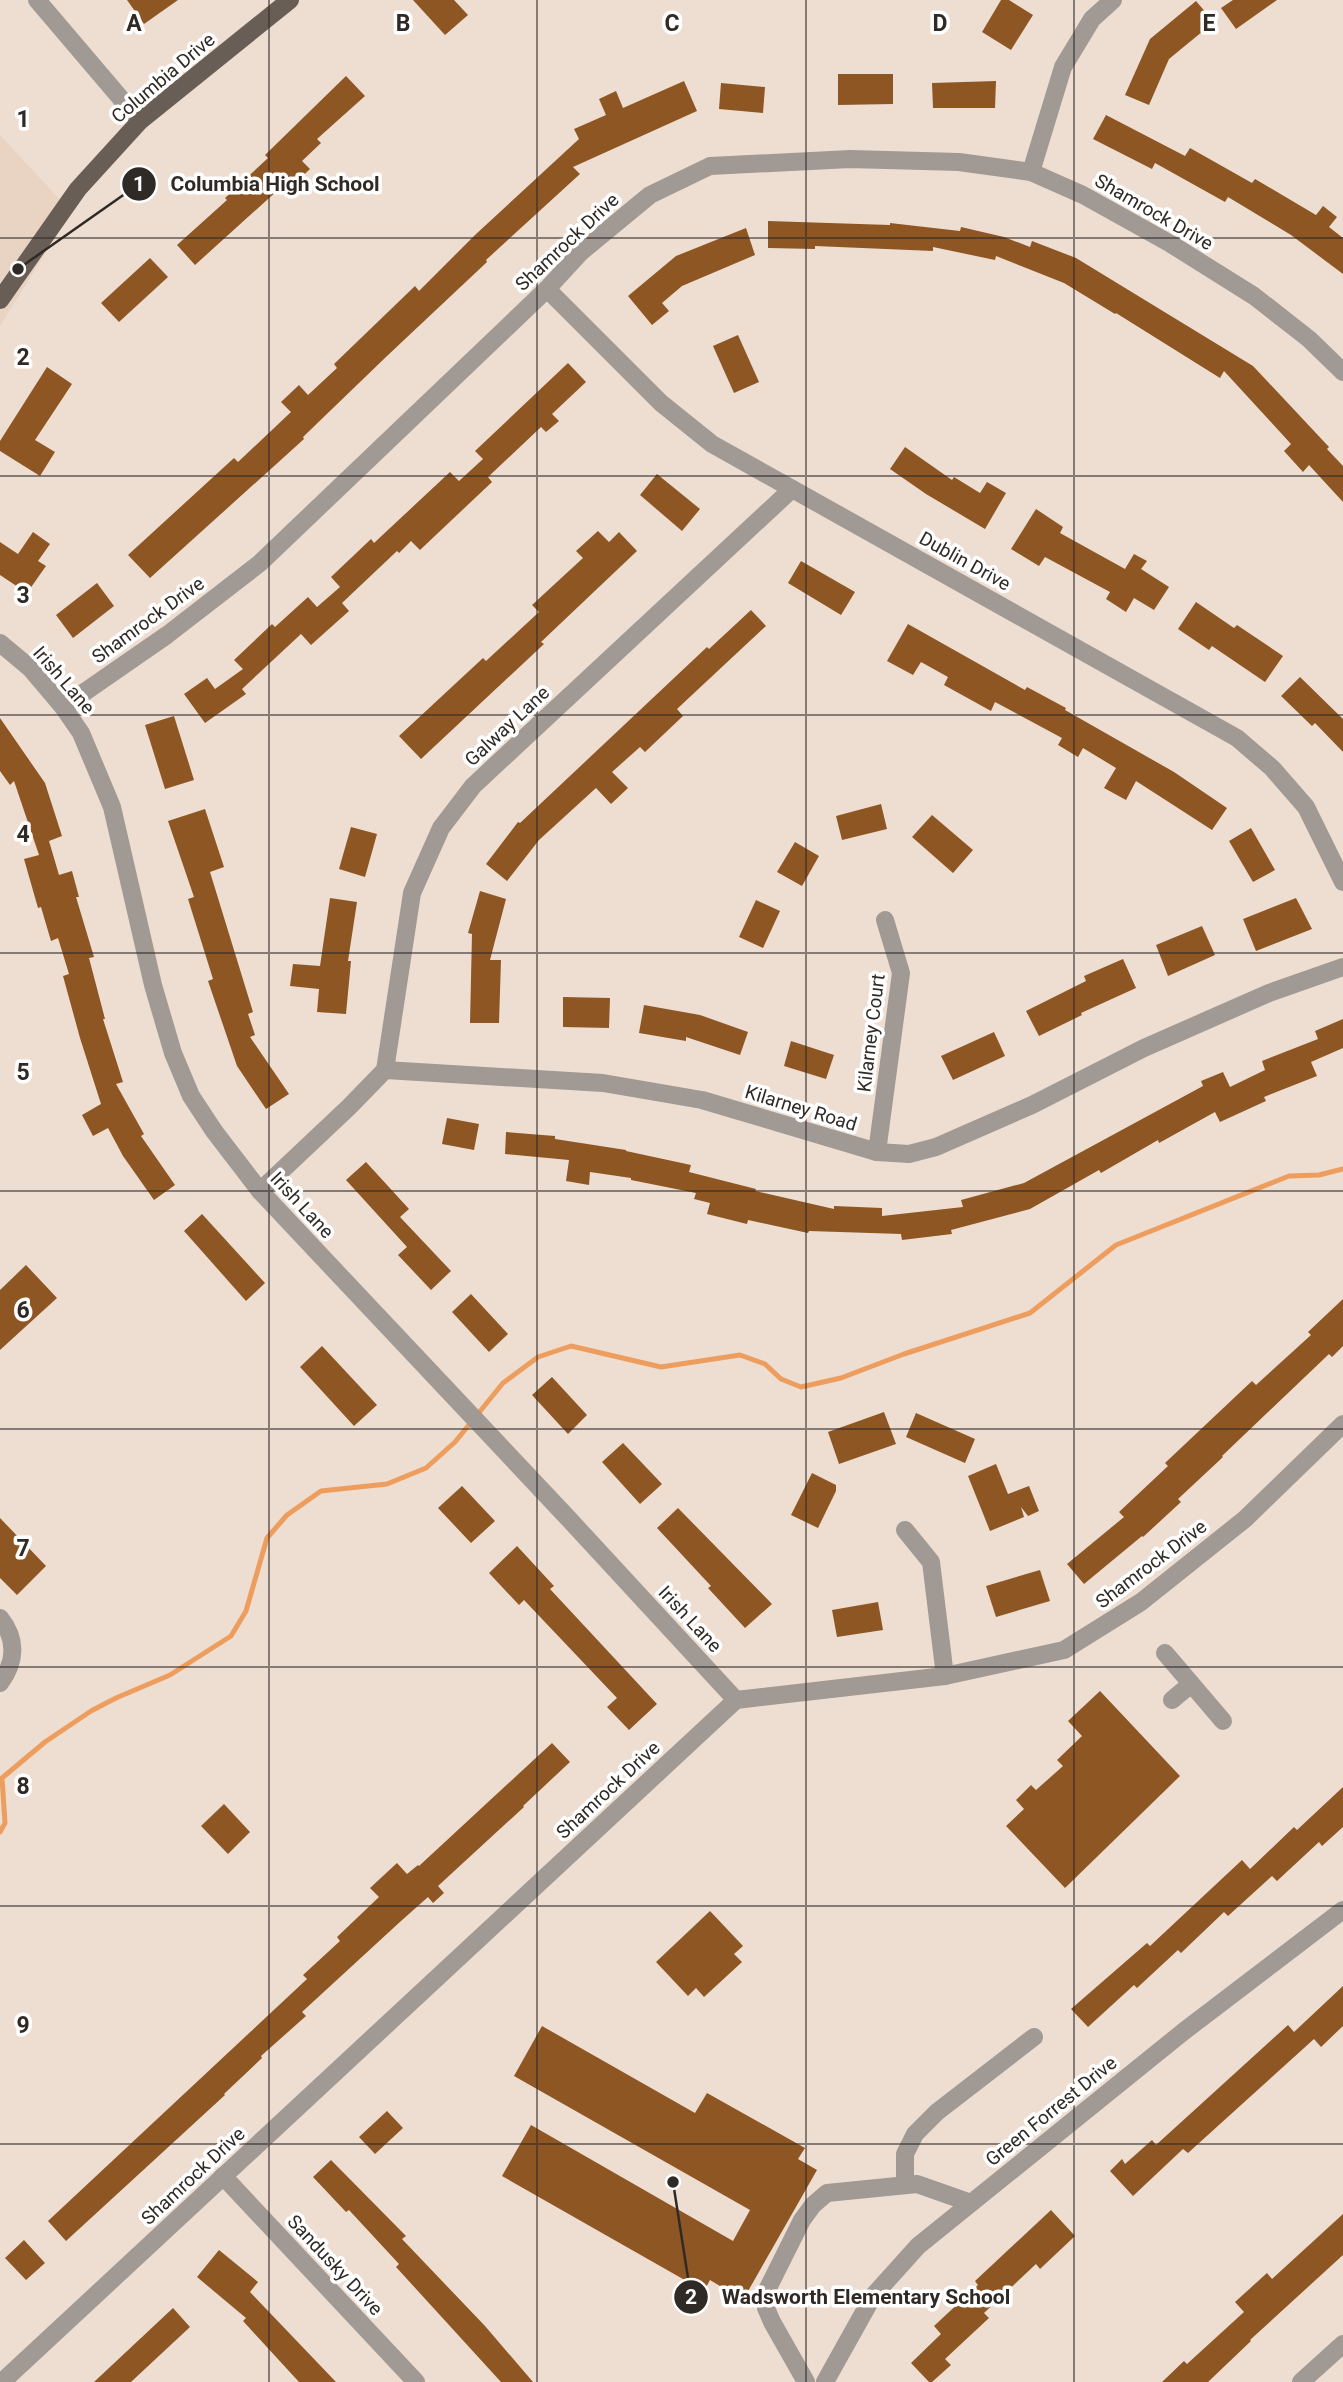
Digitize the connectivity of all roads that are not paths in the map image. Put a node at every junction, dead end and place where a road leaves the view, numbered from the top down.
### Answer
1 (37, 0) edge
2 (290, 0) edge
3 (1113, 0) edge
4 (140, 121) junction
5 (1031, 172) junction
6 (547, 289) junction
7 (0, 300) edge
8 (1343, 372) edge
9 (792, 489) junction
10 (0, 643) edge
11 (63, 707) junction
12 (1343, 882) edge
13 (885, 920) dead end
14 (1343, 967) edge
15 (385, 1070) junction
16 (877, 1152) junction
17 (260, 1191) junction
18 (1343, 1424) edge
19 (905, 1530) dead end
20 (0, 1618) edge
21 (1165, 1653) dead end
22 (945, 1675) junction
23 (0, 1683) edge
24 (1191, 1684) junction
25 (736, 1700) junction
26 (1172, 1700) dead end
27 (1223, 1721) dead end
28 (1343, 1910) edge
29 (1034, 2037) dead end
30 (223, 2176) junction
31 (905, 2185) junction
32 (971, 2203) junction
33 (1343, 2344) edge
34 (2, 2382) edge
35 (416, 2382) edge
36 (806, 2382) edge
37 (825, 2382) edge
38 (1301, 2382) edge

1 - 4 street
2 - 4 main road, Columbia Drive
3 - 5 street
4 - 7 main road, Columbia Drive
5 - 6 street, Shamrock Drive
5 - 8 street, Shamrock Drive
6 - 9 street, Dublin Drive
6 - 11 street, Shamrock Drive
9 - 12 street, Dublin Drive
9 - 15 street, Galway Lane
10 - 11 street, Irish Lane
11 - 17 street, Irish Lane
13 - 16 street, Kilarney Court
14 - 16 street, Kilarney Road
15 - 16 street, Kilarney Road
15 - 17 street
17 - 25 street, Irish Lane
18 - 22 street, Shamrock Drive
19 - 22 street
20 - 23 street
21 - 24 street
22 - 25 street, Shamrock Drive
24 - 26 street
24 - 27 street
25 - 30 street, Shamrock Drive
28 - 32 street, Green Forrest Drive
29 - 31 street
30 - 34 street, Shamrock Drive
30 - 35 street, Sandusky Drive
31 - 32 street
31 - 36 street
32 - 37 street, Green Forrest Drive
33 - 38 street

